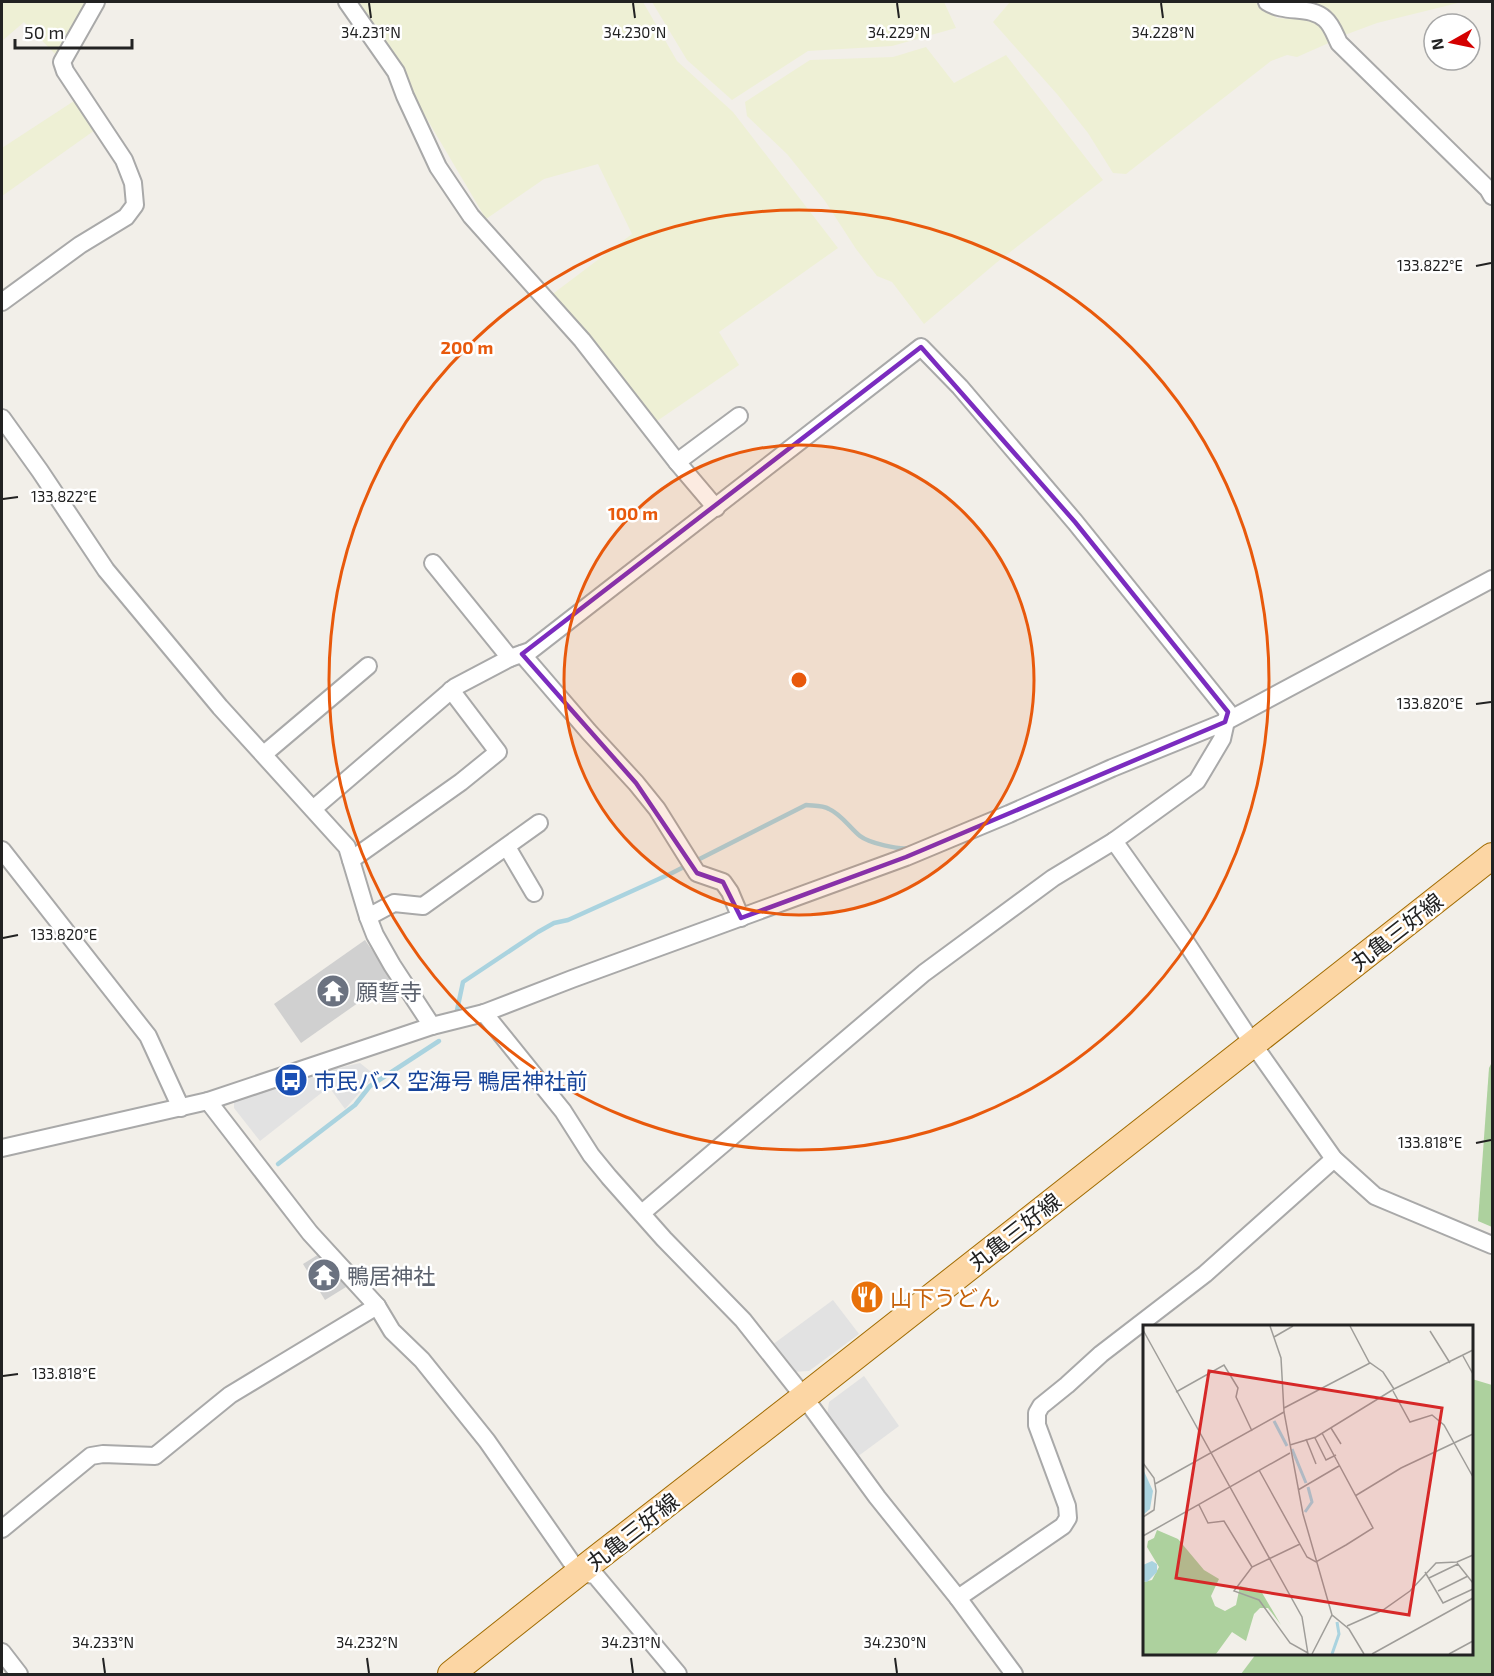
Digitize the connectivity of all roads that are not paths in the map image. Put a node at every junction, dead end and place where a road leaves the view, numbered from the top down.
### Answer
1 (96, 2) edge
2 (347, 2) edge
3 (1267, 2) edge
4 (1492, 196) edge
5 (2, 302) edge
6 (739, 416) dead end
7 (2, 418) edge
8 (677, 462) junction
9 (716, 508) junction
10 (433, 563) dead end
11 (1492, 579) edge
12 (516, 656) junction
13 (368, 666) dead end
14 (451, 690) junction
15 (1226, 717) junction
16 (264, 754) junction
17 (313, 809) junction
18 (539, 823) dead end
19 (1114, 841) junction
20 (507, 847) junction
21 (2, 850) edge
22 (1492, 856) edge
23 (351, 860) junction
24 (534, 893) dead end
25 (368, 917) junction
26 (741, 918) junction
27 (483, 1013) junction
28 (432, 1026) junction
29 (1253, 1044) junction
30 (208, 1101) junction
31 (181, 1108) junction
32 (2, 1148) edge
33 (1334, 1159) junction
34 (642, 1214) junction
35 (1492, 1245) edge
36 (376, 1306) junction
37 (804, 1397) junction
38 (2, 1530) edge
39 (579, 1573) junction
40 (958, 1598) junction
41 (2, 1652) edge
42 (19, 1674) edge
43 (451, 1674) edge
44 (678, 1674) edge
45 (1014, 1674) edge

1 - 5 street
2 - 8 street
3 - 4 street
6 - 8 street
7 - 16 street
8 - 9 street
9 - 12 street
9 - 15 street
10 - 12 street
11 - 15 street
12 - 14 street
12 - 26 street
13 - 16 street
14 - 17 street
14 - 23 street
15 - 19 street
15 - 26 street
16 - 17 street
17 - 23 street
18 - 20 street
19 - 29 street
19 - 34 street
20 - 24 street
20 - 25 street
21 - 31 street
22 - 29 main road, 丸亀三好線
23 - 25 street
25 - 28 street
26 - 27 street
27 - 28 street
27 - 34 street
28 - 30 street
29 - 33 street
29 - 37 main road, 丸亀三好線
30 - 31 street
30 - 36 street
31 - 32 street
33 - 35 street
33 - 40 street
34 - 37 street
36 - 38 street
36 - 39 street
37 - 39 main road, 丸亀三好線
37 - 40 street
39 - 43 main road, 丸亀三好線
39 - 44 street
40 - 45 street
41 - 42 street

